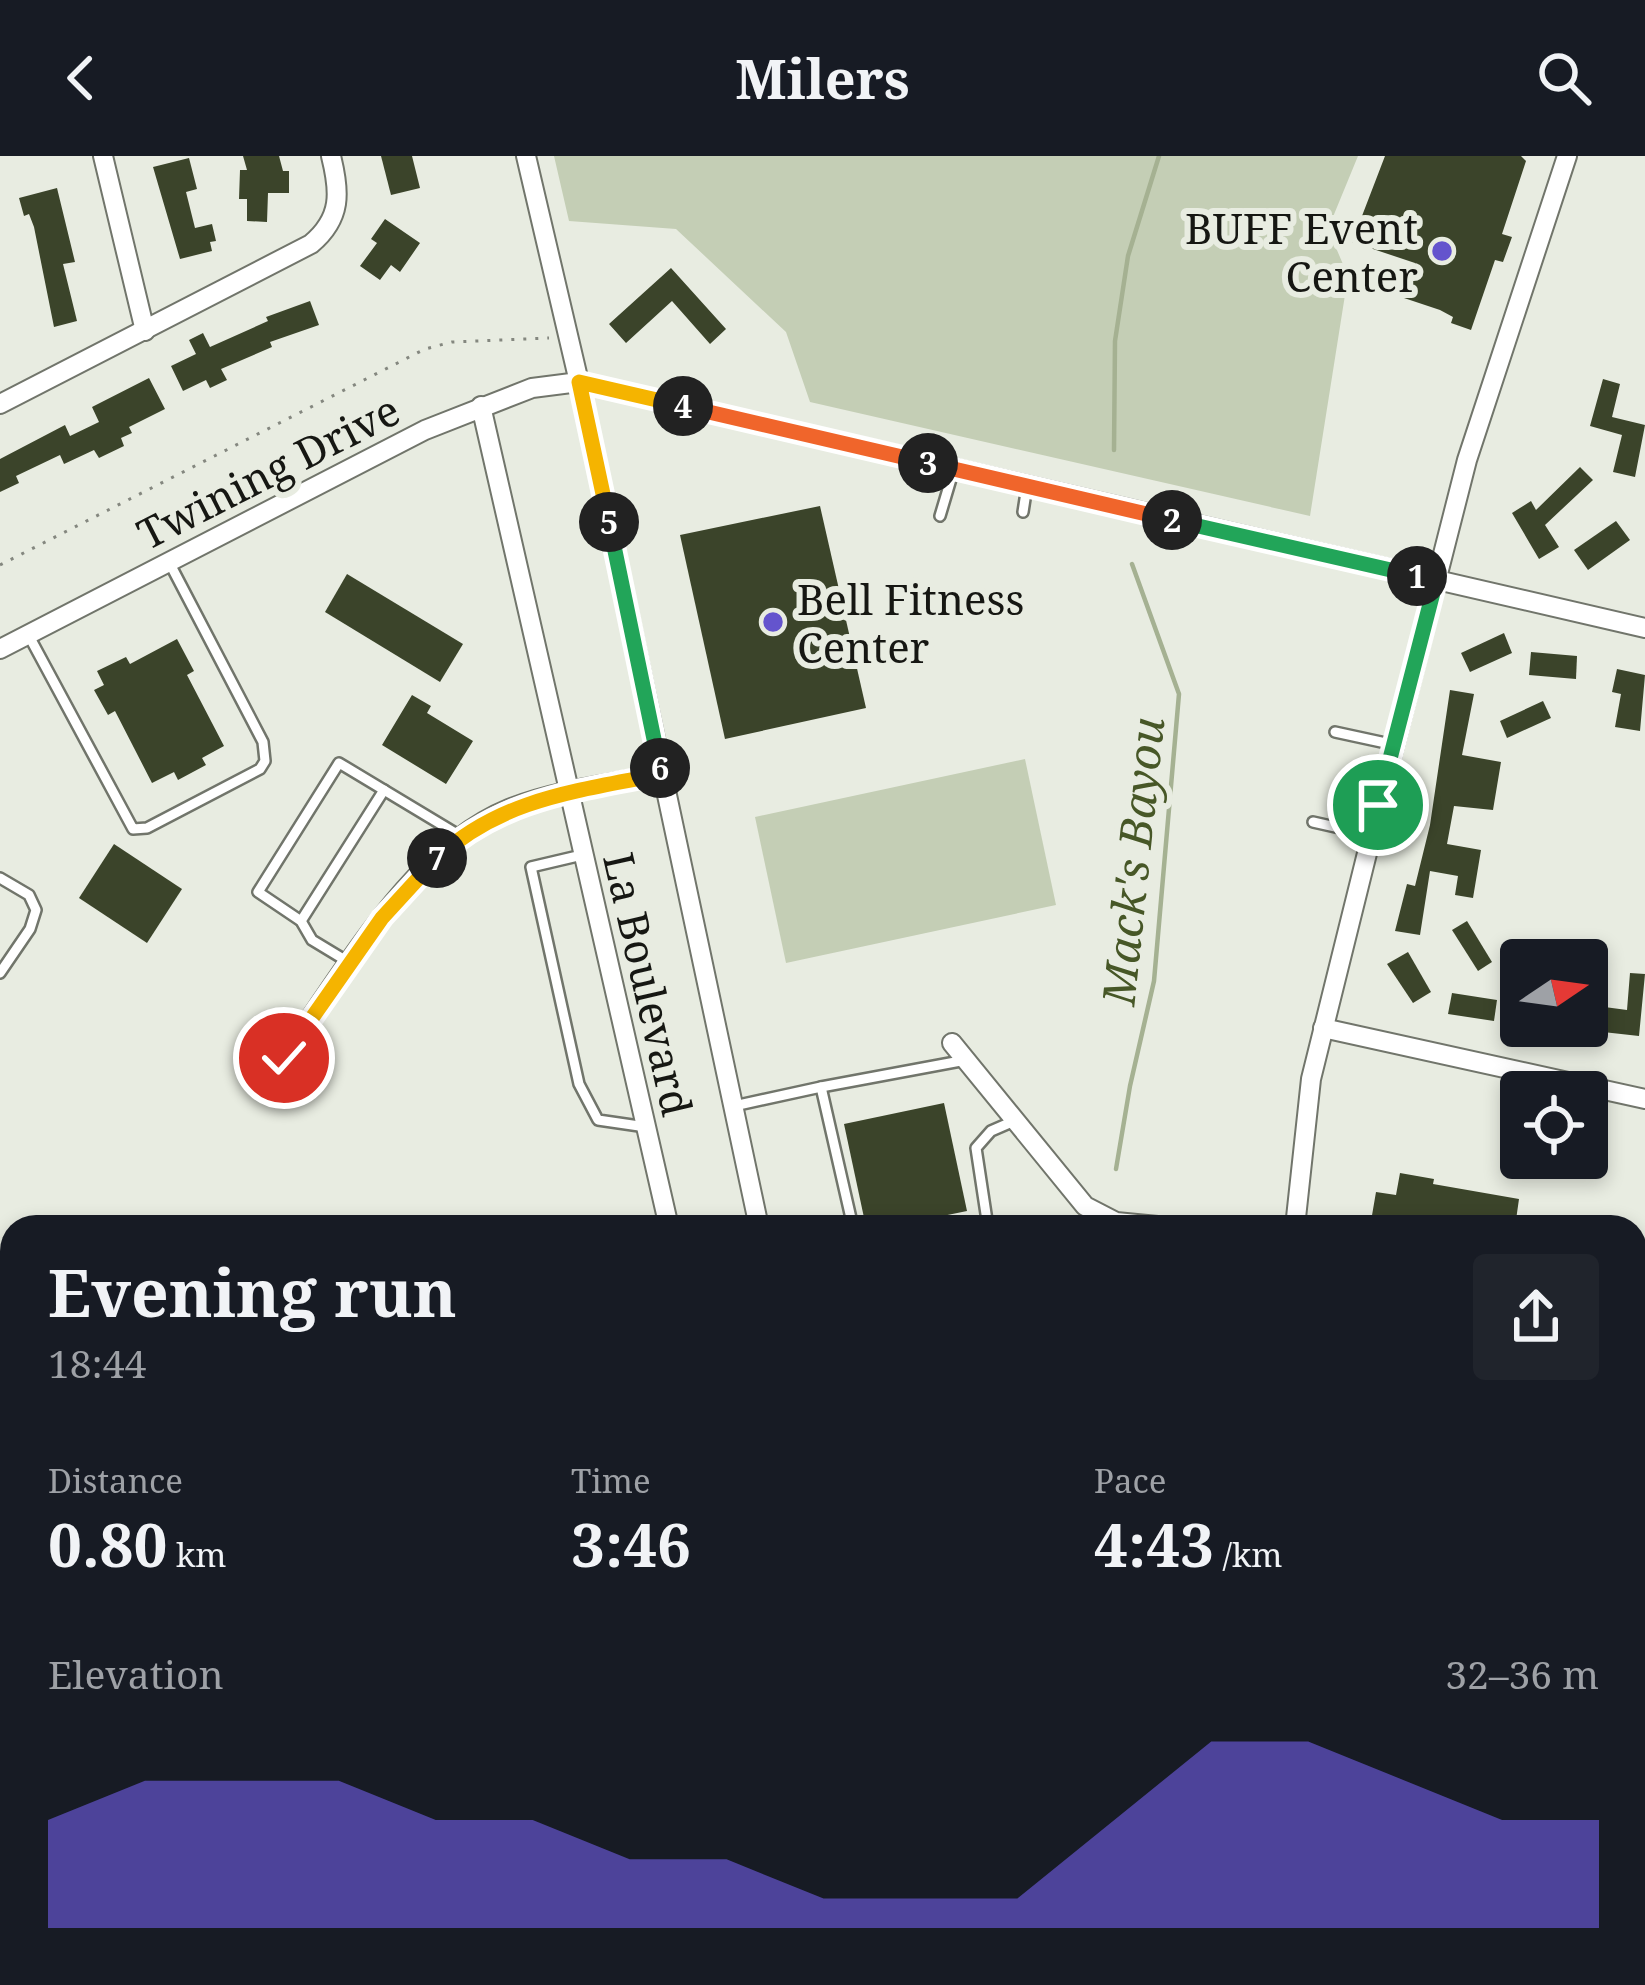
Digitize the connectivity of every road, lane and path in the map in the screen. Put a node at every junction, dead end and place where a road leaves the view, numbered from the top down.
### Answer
1 (104, 156) edge
2 (332, 156) edge
3 (526, 156) edge
4 (1567, 156) edge
5 (145, 331) junction
6 (551, 338) dead end
7 (579, 382) junction
8 (0, 404) edge
9 (481, 406) junction
10 (955, 469) junction
11 (1027, 486) junction
12 (1023, 512) dead end
13 (940, 516) dead end
14 (169, 562) junction
15 (0, 565) edge
16 (1436, 581) junction
17 (1645, 628) edge
18 (28, 635) junction
19 (0, 649) edge
20 (1335, 732) dead end
21 (1395, 745) junction
22 (662, 774) junction
23 (384, 790) junction
24 (567, 794) junction
25 (1313, 822) dead end
26 (1371, 835) junction
27 (462, 837) junction
28 (582, 855) junction
29 (0, 878) edge
30 (302, 921) junction
31 (351, 963) junction
32 (0, 973) edge
33 (1323, 1028) junction
34 (952, 1042) dead end
35 (284, 1058) dead end
36 (965, 1060) junction
37 (821, 1087) junction
38 (1645, 1099) edge
39 (734, 1106) junction
40 (1014, 1121) junction
41 (646, 1127) junction
42 (666, 1215) edge
43 (757, 1215) edge
44 (850, 1215) edge
45 (986, 1215) edge
46 (1102, 1215) edge
47 (1296, 1215) edge

1 - 5 street
2 - 5 street
3 - 7 street
4 - 16 street
5 - 8 street
6 - 15 path
7 - 9 street, Twining Drive
7 - 10 street
7 - 22 street
9 - 14 street, Twining Drive
9 - 24 street, La Boulevard
10 - 11 street
10 - 13 lane
11 - 12 lane
11 - 16 street
14 - 18 street, Twining Drive
14 - 18 lane
16 - 17 street
16 - 21 street
18 - 19 street, Twining Drive
20 - 21 lane
21 - 26 street
22 - 24 street
22 - 39 street
23 - 27 lane
23 - 30 lane
23 - 30 lane
24 - 27 street
24 - 28 street, La Boulevard
25 - 26 lane
26 - 33 street
27 - 31 street
28 - 41 street, La Boulevard
28 - 41 lane
29 - 32 lane
30 - 31 lane
31 - 35 street
33 - 38 street
33 - 47 street
34 - 36 street
36 - 37 lane
36 - 40 street
37 - 39 lane
37 - 44 lane
39 - 43 street
40 - 45 lane
40 - 46 street
41 - 42 street, La Boulevard

